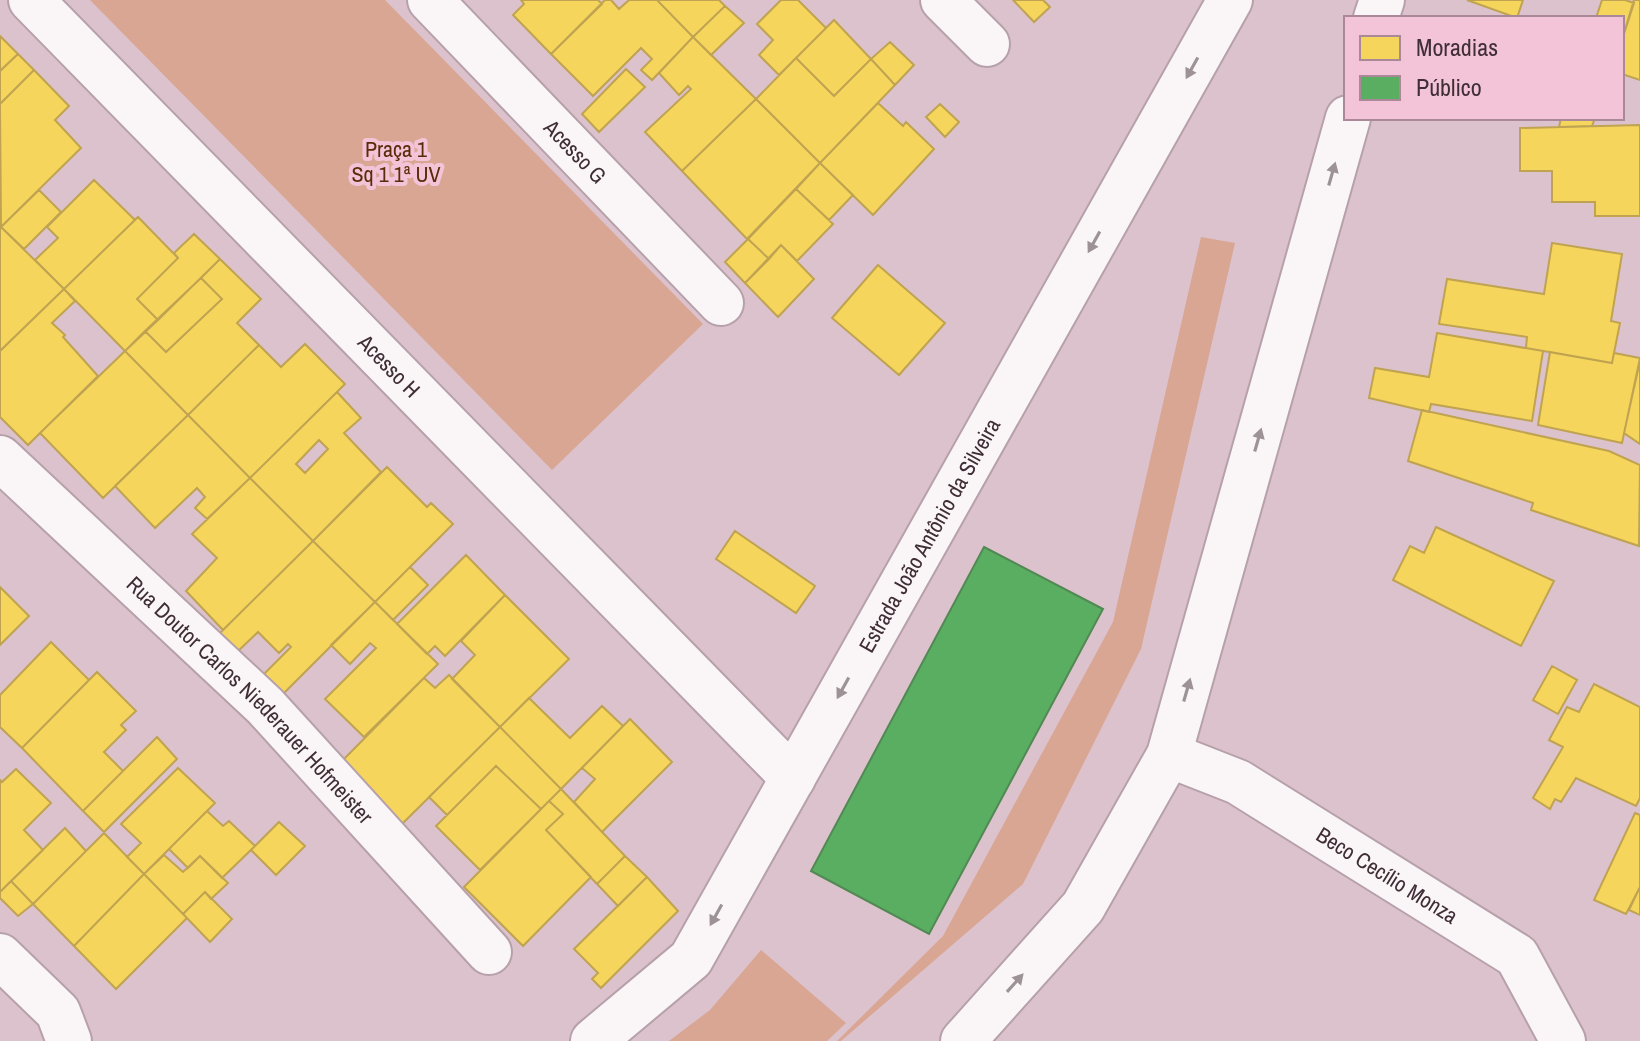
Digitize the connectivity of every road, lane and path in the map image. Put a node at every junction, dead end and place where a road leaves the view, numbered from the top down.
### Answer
1 (31, 0) edge
2 (430, 0) edge
3 (943, 0) edge
4 (1230, 0) edge
5 (987, 44) dead end
6 (1347, 120) edge
7 (721, 303) dead end
8 (0, 458) edge
9 (1169, 755) junction
10 (793, 778) junction
11 (489, 952) dead end
12 (0, 956) edge
13 (69, 1041) edge
14 (593, 1041) edge
15 (963, 1041) edge
16 (1563, 1041) edge

1 - 10 street, Acesso H
2 - 7 street, Acesso G
3 - 5 street
4 -> 10 street, Estrada João Antônio da Silveira
9 -> 6 street
8 - 11 street, Rua Doutor Carlos Niederauer Hofmeister
15 -> 9 street
9 - 16 street, Beco Cecílio Monza
10 -> 14 street, Estrada João Antônio da Silveira
12 - 13 street

